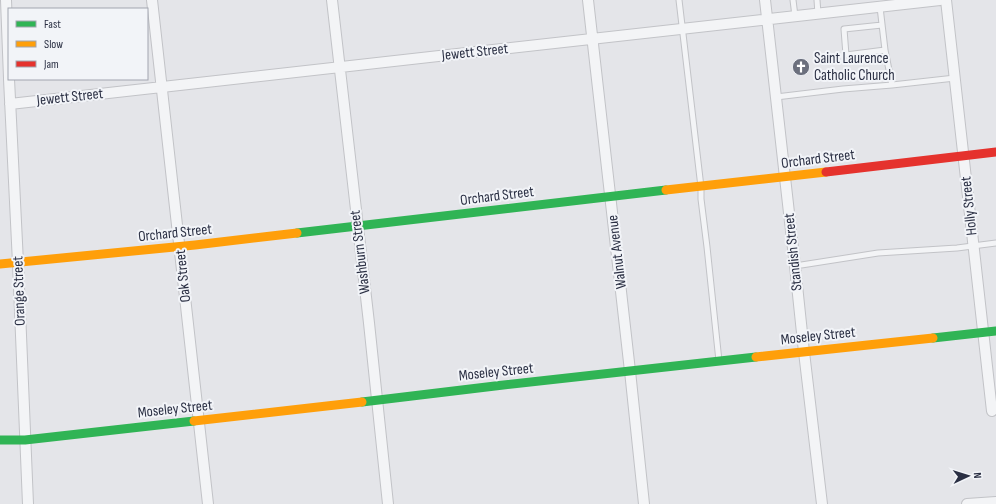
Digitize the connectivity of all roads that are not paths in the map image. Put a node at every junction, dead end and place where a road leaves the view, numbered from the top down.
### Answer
1 (6, 0) edge
2 (152, 0) edge
3 (332, 0) edge
4 (588, 0) edge
5 (680, 0) edge
6 (765, 0) edge
7 (793, 0) edge
8 (817, 0) edge
9 (940, 0) edge
10 (946, 0) edge
11 (880, 7) junction
12 (818, 14) junction
13 (795, 16) junction
14 (767, 19) junction
15 (882, 25) junction
16 (683, 29) junction
17 (592, 39) junction
18 (885, 50) junction
19 (8, 52) edge
20 (339, 67) junction
21 (955, 78) junction
22 (9, 80) edge
23 (892, 85) junction
24 (162, 87) junction
25 (776, 97) junction
26 (10, 104) junction
27 (996, 152) edge
28 (963, 156) junction
29 (784, 177) junction
30 (701, 187) junction
31 (610, 198) junction
32 (357, 226) junction
33 (996, 243) edge
34 (180, 246) junction
35 (973, 246) junction
36 (18, 263) junction
37 (0, 264) edge
38 (795, 266) junction
39 (996, 331) edge
40 (983, 332) junction
41 (804, 352) junction
42 (719, 361) junction
43 (630, 371) junction
44 (376, 400) junction
45 (992, 411) dead end
46 (198, 420) junction
47 (0, 440) edge
48 (25, 440) junction
49 (996, 502) edge
50 (28, 504) edge
51 (208, 504) edge
52 (388, 504) edge
53 (644, 504) edge
54 (822, 504) edge
55 (967, 504) edge

1 - 19 street, Orange Street
2 - 24 street, Oak Street
3 - 20 street, Washburn Street
4 - 17 street, Walnut Avenue
5 - 16 lane
6 - 14 street, Standish Street
7 - 13 lane
8 - 12 lane
9 - 11 street, Jewett Street
10 - 21 street, Holly Street
11 - 12 street, Jewett Street
11 - 15 lane
12 - 13 street, Jewett Street
13 - 14 street, Jewett Street
14 - 16 street, Jewett Street
14 - 25 street, Standish Street
15 - 18 lane
15 - 18 lane
16 - 17 street, Jewett Street
16 - 30 lane
17 - 20 street, Jewett Street
17 - 31 street, Walnut Avenue
18 - 23 lane
20 - 24 street, Jewett Street
20 - 32 street, Washburn Street
21 - 23 lane
21 - 28 street, Holly Street
22 - 26 street, Orange Street
23 - 25 lane
24 - 26 street, Jewett Street
24 - 34 street, Oak Street
25 - 29 street, Standish Street
26 - 36 street, Orange Street
27 - 28 street, Orchard Street
28 - 29 street, Orchard Street
28 - 35 street, Holly Street
29 - 30 street, Orchard Street
29 - 38 street, Standish Street
30 - 31 street, Orchard Street
30 - 42 lane
31 - 32 street, Orchard Street
31 - 43 street, Walnut Avenue
32 - 34 street, Orchard Street
32 - 44 street, Washburn Street
33 - 35 lane
34 - 36 street, Orchard Street
34 - 46 street, Oak Street
35 - 38 lane
35 - 40 street, Holly Street
36 - 37 street, Orchard Street
36 - 48 street, Orange Street
38 - 41 street, Standish Street
39 - 40 street, Moseley Street
40 - 41 street, Moseley Street
40 - 45 street, Holly Street
41 - 42 street, Moseley Street
41 - 54 street, Standish Street
42 - 43 street, Moseley Street
43 - 44 street, Moseley Street
43 - 53 street, Walnut Avenue
44 - 46 street, Moseley Street
44 - 52 street, Washburn Street
46 - 48 street, Moseley Street
46 - 51 street, Oak Street
47 - 48 street, Moseley Street
48 - 50 street, Orange Street
49 - 55 street

